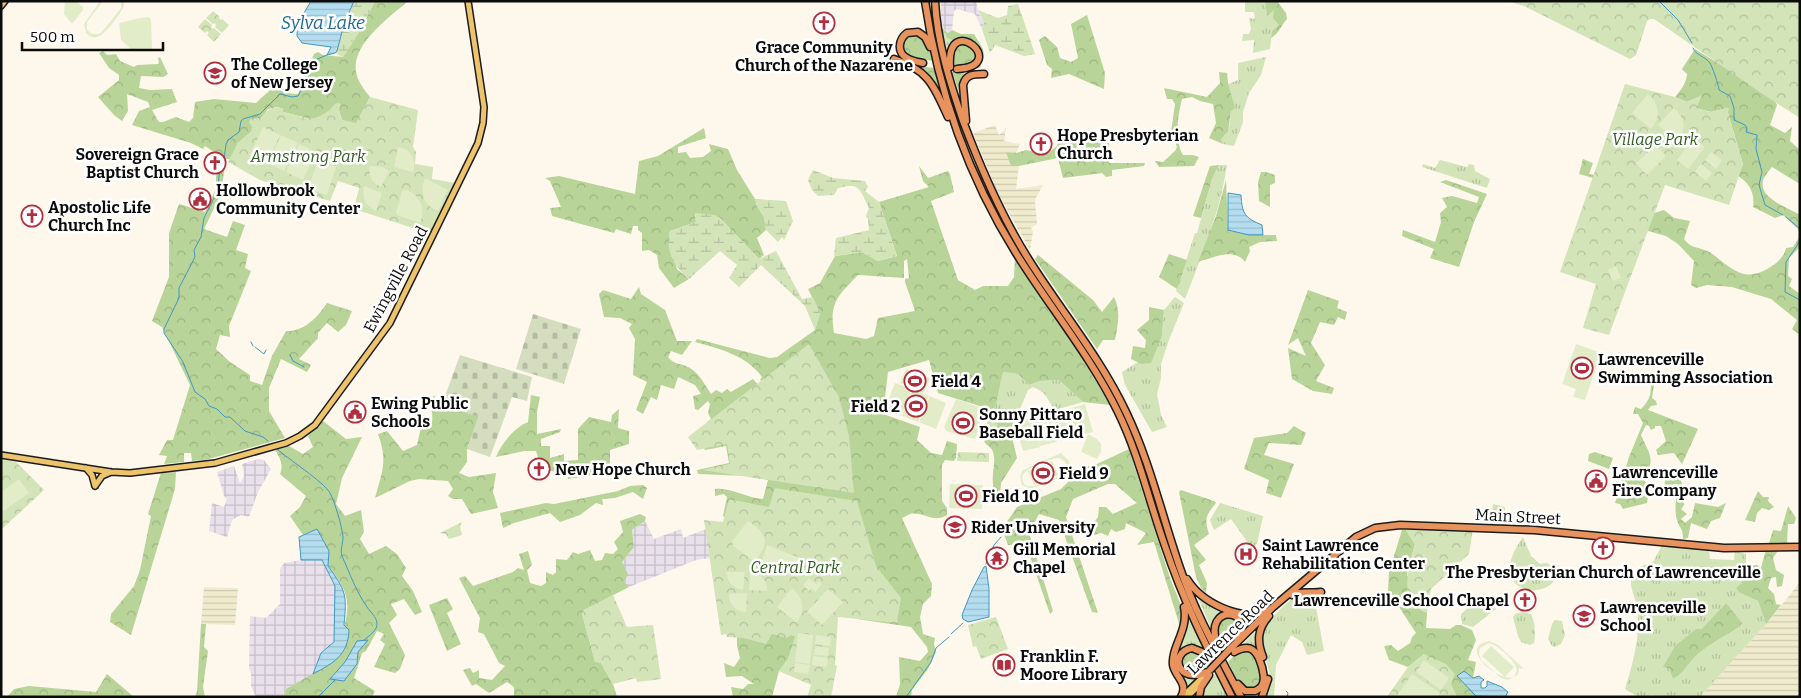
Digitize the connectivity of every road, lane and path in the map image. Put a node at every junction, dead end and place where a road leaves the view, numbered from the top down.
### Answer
1 (4, 1) edge
2 (468, 1) edge
3 (925, 1) edge
4 (936, 1) edge
5 (1, 6) edge
6 (894, 59) dead end
7 (924, 63) dead end
8 (957, 69) dead end
9 (984, 74) dead end
10 (943, 86) junction
11 (955, 98) junction
12 (967, 130) junction
13 (966, 155) junction
14 (1, 455) edge
15 (86, 468) junction
16 (111, 472) junction
17 (1172, 541) junction
18 (1800, 547) edge
19 (1318, 570) junction
20 (1182, 594) junction
21 (1292, 595) junction
22 (1323, 601) dead end
23 (1273, 609) junction
24 (1232, 651) junction
25 (1222, 660) junction
26 (1226, 668) junction
27 (1211, 672) junction
28 (1182, 697) edge
29 (1187, 697) edge
30 (1200, 697) edge
31 (1231, 697) edge
32 (1241, 697) edge
33 (1262, 697) edge

1 - 5 main road
2 - 16 main road, Ewingville Road
3 - 10 highway
4 - 11 highway
6 - 13 highway
7 - 10 highway
8 - 11 highway
9 - 12 highway
10 - 13 highway
11 - 12 highway
12 - 17 highway
13 - 20 highway
14 - 15 main road, Ewingville Road
15 - 16 main road, Ewingville Road
15 - 16 main road
17 - 23 highway
17 - 25 highway
18 - 19 highway, Main Street
19 - 21 highway, Lawrence Road
19 - 23 highway, Lawrence Road
20 - 27 highway
20 - 28 highway
21 - 22 highway
21 - 23 highway, Lawrence Road
23 - 24 highway, Lawrence Road
23 - 33 highway
24 - 25 highway
24 - 26 highway
24 - 27 highway, Lawrence Road, bridge
25 - 26 highway
26 - 32 highway
27 - 27 highway
27 - 28 main road, Lawrence Road
27 - 29 main road, Lawrence Road
27 - 30 highway
27 - 31 highway

